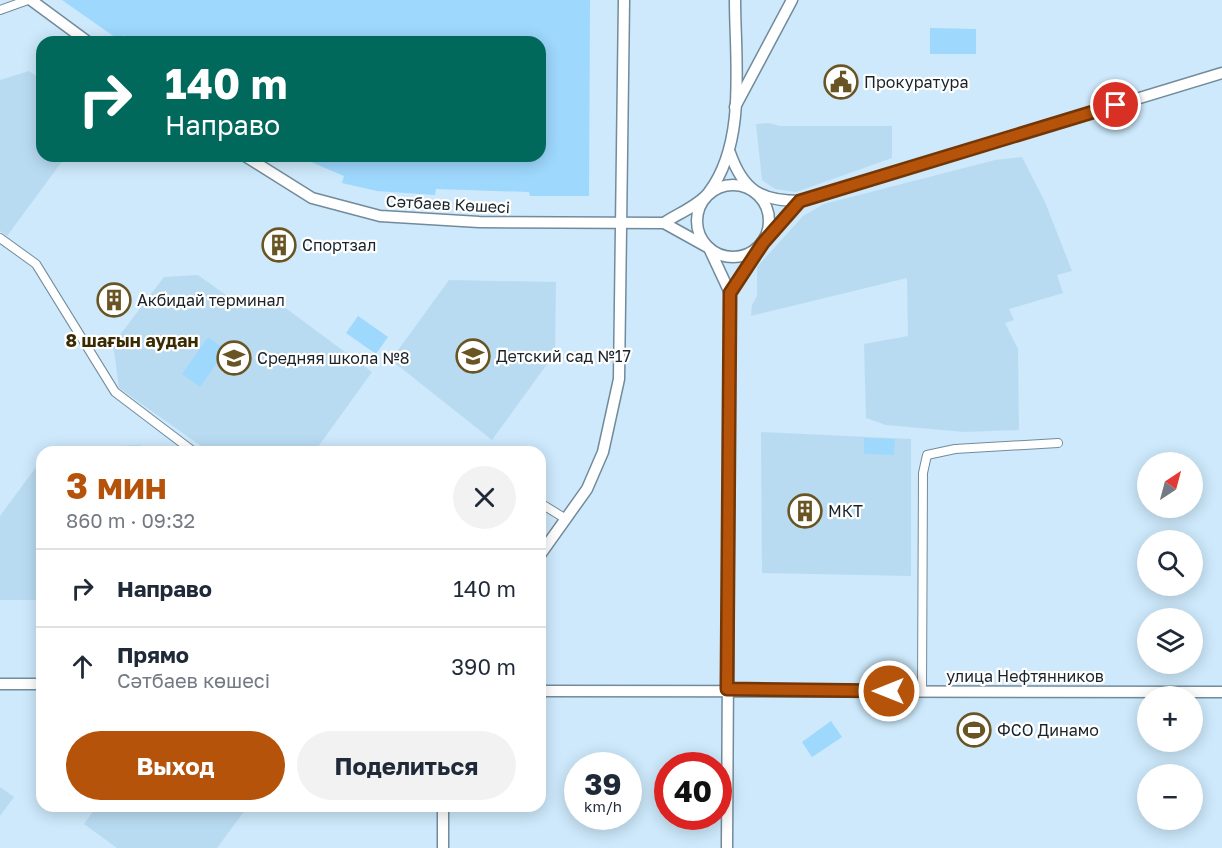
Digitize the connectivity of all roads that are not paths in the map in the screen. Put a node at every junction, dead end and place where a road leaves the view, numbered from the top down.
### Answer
1 (29, 0) edge
2 (624, 0) edge
3 (735, 0) edge
4 (792, 0) edge
5 (0, 10) edge
6 (80, 36) edge
7 (1222, 73) edge
8 (735, 107) junction
9 (730, 153) junction
10 (255, 162) edge
11 (709, 194) junction
12 (758, 194) junction
13 (800, 201) junction
14 (623, 222) junction
15 (664, 223) junction
16 (0, 238) edge
17 (763, 243) junction
18 (709, 248) junction
19 (730, 293) junction
20 (1058, 443) dead end
21 (186, 446) edge
22 (546, 507) edge
23 (566, 519) junction
24 (546, 547) edge
25 (0, 684) edge
26 (36, 684) edge
27 (727, 689) junction
28 (546, 691) edge
29 (922, 691) junction
30 (1222, 692) edge
31 (443, 812) edge
32 (443, 848) edge
33 (727, 848) edge

1 - 5 street
1 - 6 main road
2 - 14 main road
3 - 8 main road
4 - 8 main road
7 - 13 main road
8 - 9 main road
9 - 11 main road
9 - 12 main road
10 - 14 main road, Сәтбаев Көшесі
11 - 12 main road
11 - 15 main road
11 - 18 main road
12 - 13 main road
12 - 17 main road
13 - 17 main road
14 - 15 main road, Сәтбаев Көшесі
14 - 23 main road
15 - 18 main road, Сәтбаев Көшесі
16 - 21 street
17 - 18 main road
17 - 19 main road
18 - 19 main road
19 - 27 main road
20 - 29 street
22 - 23 street
23 - 24 main road
25 - 26 main road
27 - 28 main road, улица Нефтянников
27 - 29 main road, улица Нефтянников
27 - 33 main road
29 - 30 main road, улица Нефтянников
31 - 32 main road

